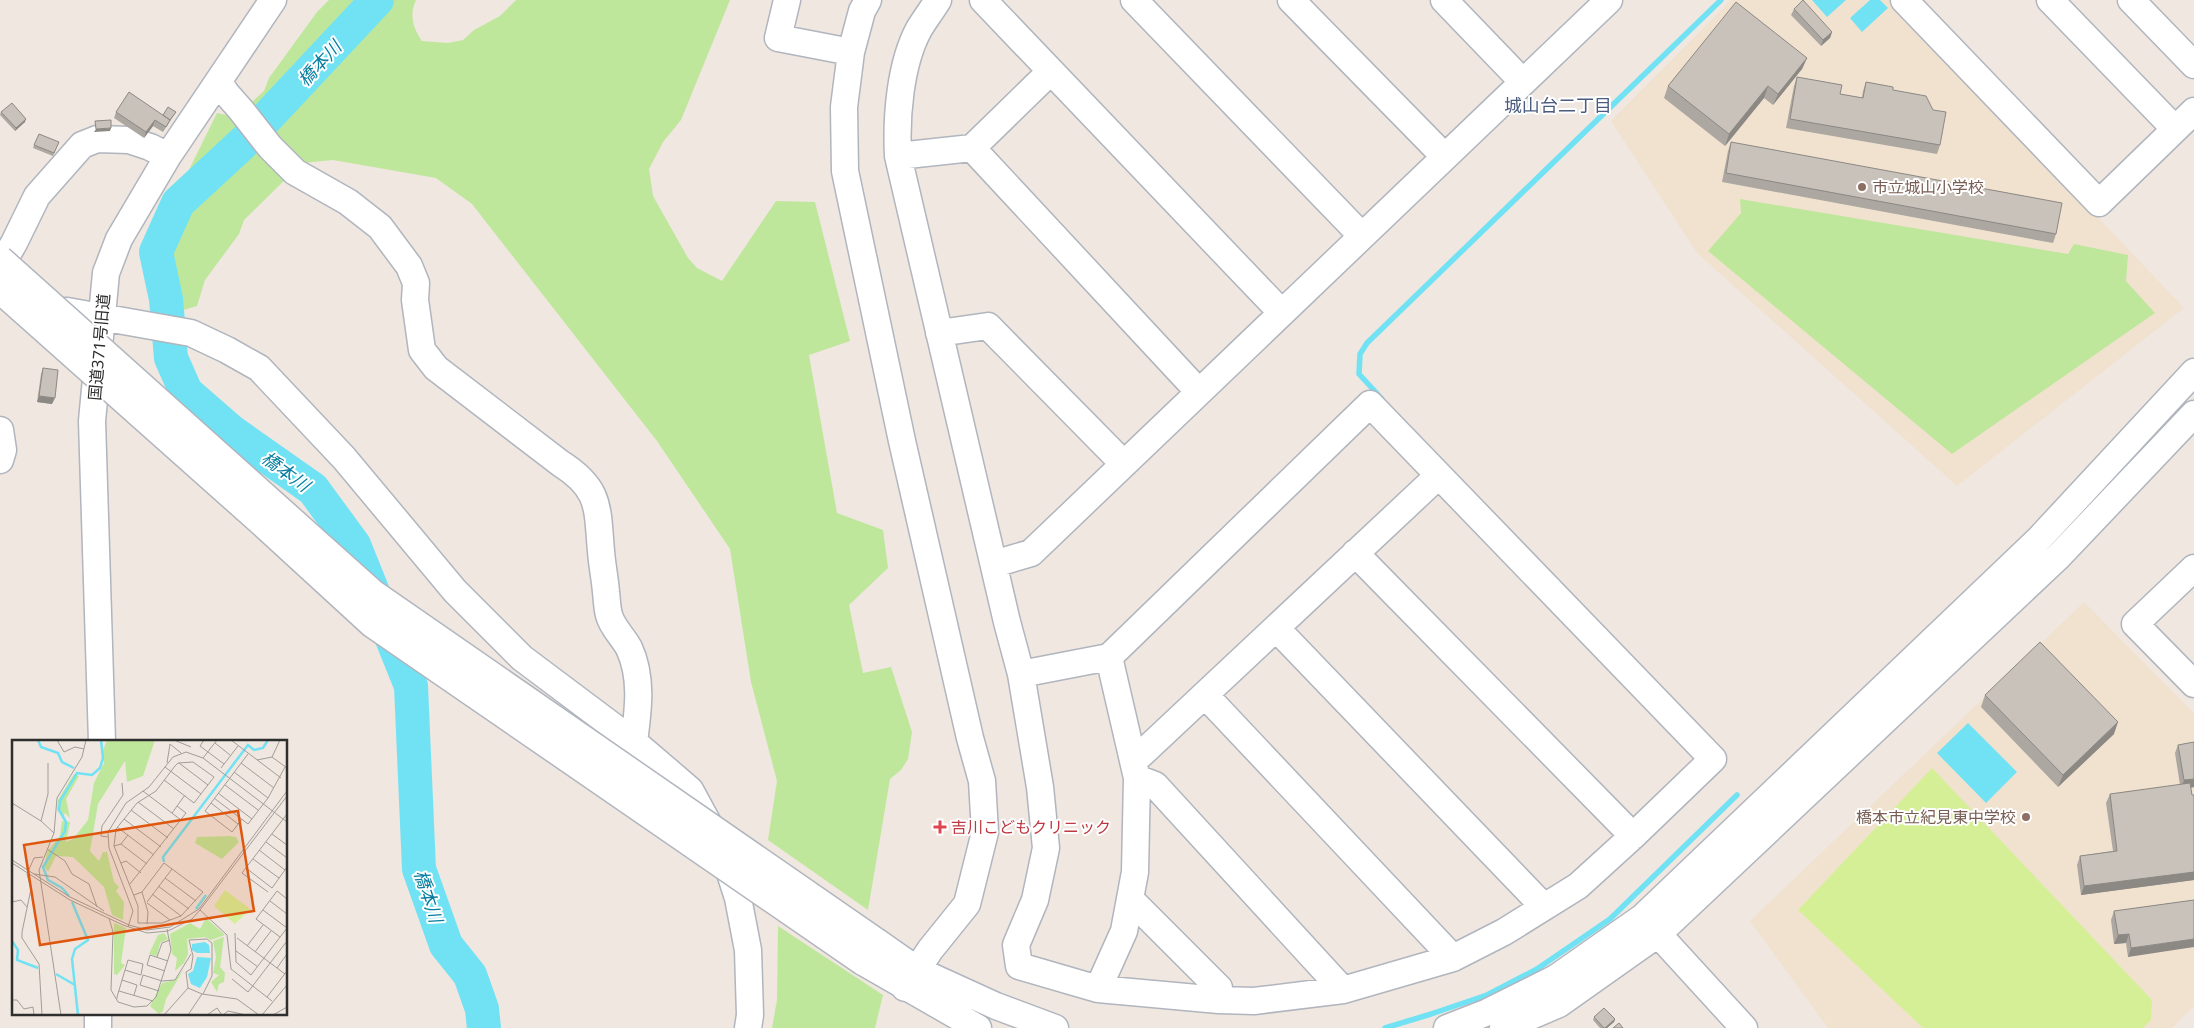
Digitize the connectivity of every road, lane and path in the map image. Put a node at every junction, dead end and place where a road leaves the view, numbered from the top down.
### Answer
1 (274, 0) edge
2 (787, 0) edge
3 (868, 0) edge
4 (938, 0) edge
5 (983, 0) edge
6 (1134, 0) edge
7 (1292, 0) edge
8 (1444, 0) edge
9 (1904, 0) edge
10 (2050, 0) edge
11 (2131, 0) edge
12 (1604, 2) edge
13 (851, 52) junction
14 (2194, 65) edge
15 (1051, 71) junction
16 (219, 82) junction
17 (1523, 82) junction
18 (2194, 111) edge
19 (2175, 129) junction
20 (972, 148) junction
21 (168, 156) junction
22 (898, 156) junction
23 (1445, 158) junction
24 (1362, 236) junction
25 (0, 259) edge
26 (0, 267) edge
27 (0, 290) edge
28 (0, 301) edge
29 (1282, 313) junction
30 (103, 316) junction
31 (939, 333) junction
32 (2194, 372) edge
33 (1199, 392) junction
34 (2194, 414) edge
35 (0, 430) edge
36 (0, 460) edge
37 (1124, 464) junction
38 (1438, 476) junction
39 (1356, 553) junction
40 (994, 564) junction
41 (2190, 581) edge
42 (1276, 628) junction
43 (1109, 657) junction
44 (1021, 674) junction
45 (2194, 684) edge
46 (1205, 695) junction
47 (102, 740) edge
48 (634, 742) junction
49 (1135, 770) junction
50 (1633, 836) junction
51 (1130, 899) junction
52 (1544, 907) junction
53 (1650, 925) junction
54 (870, 952) junction
55 (1453, 958) junction
56 (911, 979) junction
57 (1098, 989) junction
58 (1343, 990) junction
59 (1219, 1000) junction
60 (748, 1028) edge
61 (978, 1028) edge
62 (1055, 1028) edge
63 (1447, 1028) edge
64 (1503, 1028) edge
65 (1744, 1028) edge

1 - 16 street, 国道371号旧道
2 - 13 street
3 - 13 street
4 - 22 street
5 - 15 street
6 - 24 street
7 - 23 street
8 - 17 street
9 - 19 street
10 - 19 street
11 - 14 street
12 - 17 street
13 - 56 street
15 - 20 street
15 - 29 street
16 - 21 street, 国道371号旧道
16 - 48 street
17 - 23 street
18 - 19 street
20 - 22 street
20 - 33 street
21 - 26 street
21 - 30 street, 国道371号旧道
22 - 31 street
23 - 24 street
24 - 29 street
25 - 54 street, bridge
27 - 54 street, bridge
28 - 30 street
29 - 33 street
30 - 47 street, 国道371号旧道
30 - 48 street
31 - 37 street
31 - 40 street
32 - 53 street
33 - 37 street
34 - 53 street
35 - 36 street
37 - 40 street
38 - 39 street
38 - 43 street
38 - 50 street
39 - 42 street
39 - 50 street
40 - 44 street
41 - 45 street
42 - 46 street
42 - 52 street
43 - 44 street
43 - 49 street
44 - 57 street
46 - 49 street
46 - 55 street
48 - 60 street
49 - 51 street
49 - 58 street
50 - 52 street
51 - 57 street
51 - 59 street
52 - 55 street
53 - 63 street
53 - 64 street
53 - 65 street
54 - 56 street
55 - 58 street
56 - 61 street
56 - 62 street
57 - 59 street
58 - 59 street

